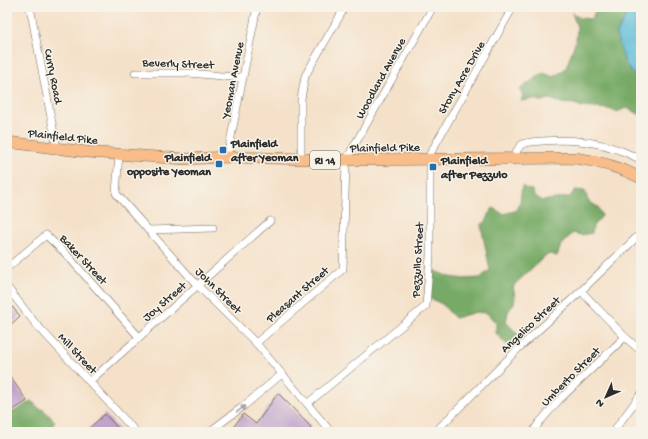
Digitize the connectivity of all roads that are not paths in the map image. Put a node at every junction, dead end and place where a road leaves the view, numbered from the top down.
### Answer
1 (30, 7) edge
2 (257, 7) edge
3 (345, 7) edge
4 (433, 7) edge
5 (501, 7) edge
6 (512, 10) edge
7 (135, 72) dead end
8 (243, 78) junction
9 (7, 142) edge
10 (57, 149) junction
11 (119, 154) junction
12 (227, 157) junction
13 (513, 158) junction
14 (301, 159) junction
15 (430, 159) junction
16 (346, 160) junction
17 (641, 160) edge
18 (641, 178) edge
19 (270, 221) dead end
20 (213, 228) dead end
21 (148, 230) junction
22 (641, 233) edge
23 (7, 268) edge
24 (198, 286) junction
25 (7, 287) edge
26 (581, 291) junction
27 (139, 337) junction
28 (625, 337) junction
29 (256, 343) junction
30 (641, 351) edge
31 (282, 374) junction
32 (90, 381) junction
33 (641, 394) edge
34 (308, 403) junction
35 (136, 432) edge
36 (209, 432) edge
37 (331, 432) edge
38 (435, 432) edge
39 (533, 432) edge
40 (613, 432) edge

1 - 10 street, Curry Road
2 - 8 street, Yeoman Avenue
3 - 14 street
4 - 16 street, Woodland Avenue
5 - 6 street
6 - 15 street, Stony Acre Drive
7 - 8 street, Beverly Street
8 - 12 street, Yeoman Avenue
9 - 10 main road, Plainfield Pike / RI 14
10 - 11 main road, Plainfield Pike / RI 14
11 - 12 main road, Plainfield Pike / RI 14
11 - 21 street, John Street
12 - 14 main road, Plainfield Pike / RI 14
13 - 15 main road, Plainfield Pike / RI 14
13 - 17 street
13 - 18 main road, Plainfield Pike / RI 14
14 - 16 main road, Plainfield Pike / RI 14
15 - 16 main road, Plainfield Pike / RI 14
15 - 34 street, Pezzullo Street
16 - 29 street, Pleasant Street
19 - 24 street, Joy Street
20 - 21 street
21 - 24 street, John Street
22 - 26 street, Angelico Street
23 - 27 street, Baker Street
24 - 27 street, Joy Street
24 - 29 street, John Street
25 - 32 street, Mill Street
26 - 28 street
26 - 38 street, Angelico Street
27 - 32 street, Joy Street
28 - 30 street
28 - 39 street, Umberto Street
29 - 31 street, John Street
31 - 34 street, John Street
36 -> 31 street
32 - 35 street, Mill Street
33 - 40 street
34 - 37 street, John Street

